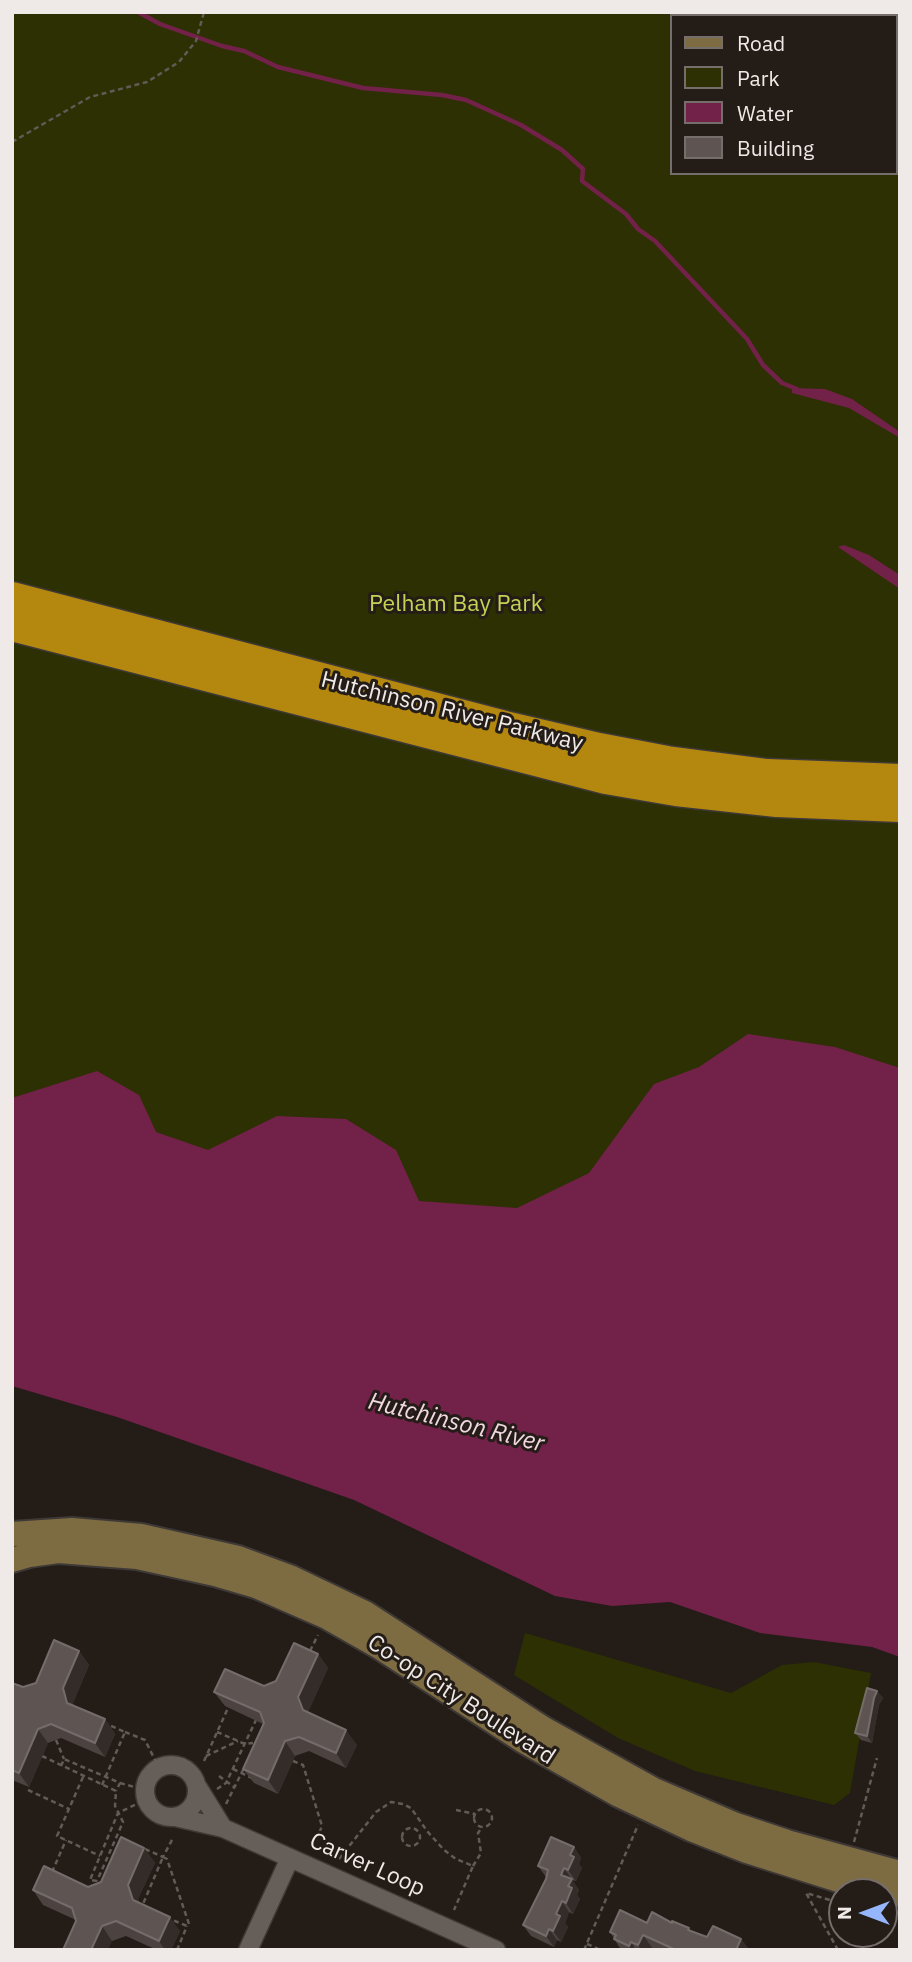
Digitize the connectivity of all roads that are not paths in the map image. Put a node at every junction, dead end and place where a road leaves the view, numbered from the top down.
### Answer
1 (12, 598) edge
2 (12, 625) edge
3 (900, 780) edge
4 (900, 806) edge
5 (12, 1534) edge
6 (12, 1560) edge
7 (197, 1786) junction
8 (650, 1803) junction
9 (175, 1817) junction
10 (223, 1828) junction
11 (290, 1858) junction
12 (900, 1872) edge
13 (900, 1894) edge
14 (460, 1942) edge
15 (248, 1950) edge
16 (496, 1950) edge

1 - 3 highway, Hutchinson River Parkway
2 - 4 highway, Hutchinson River Parkway
5 - 8 main road, Co-op City Boulevard
6 - 8 main road, Co-op City Boulevard
7 - 9 street
7 - 9 street
7 - 10 street
8 - 12 main road, Co-op City Boulevard
8 - 13 main road, Co-op City Boulevard
9 - 10 street
10 - 11 street
11 - 14 street, Carver Loop
11 - 15 street, Carver Loop
14 - 16 street, Carver Loop

